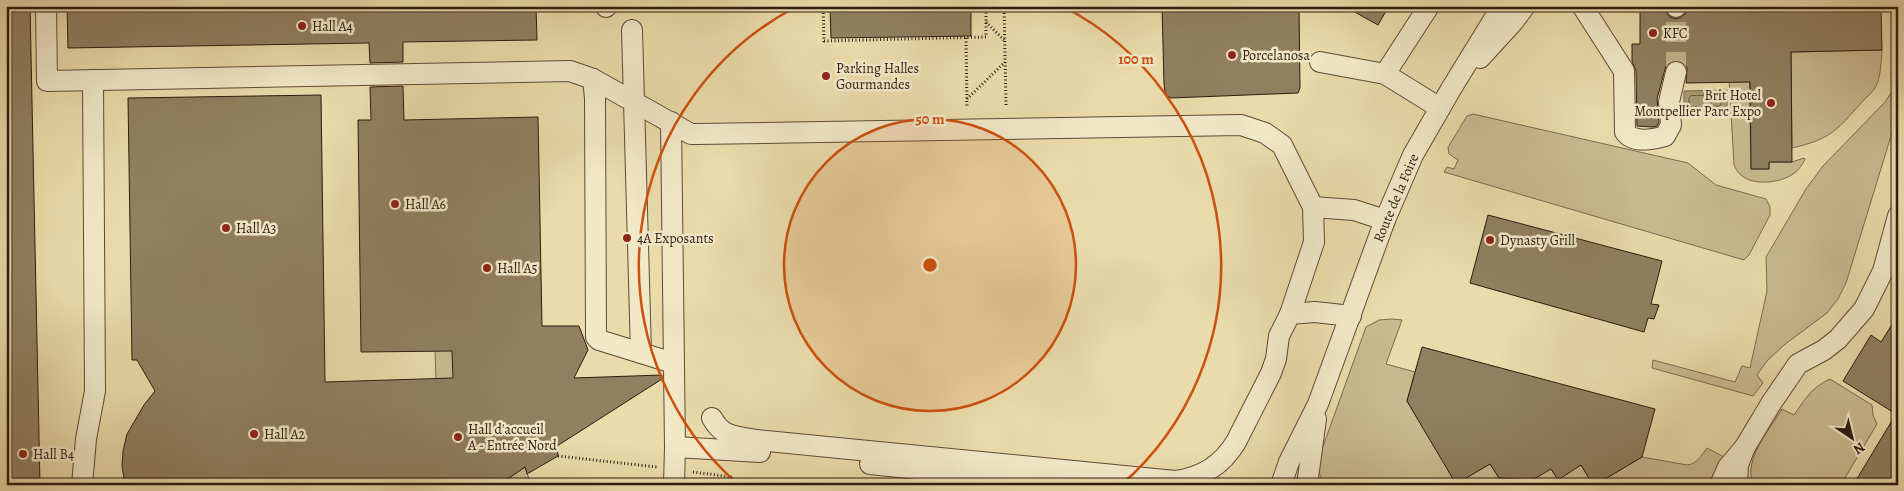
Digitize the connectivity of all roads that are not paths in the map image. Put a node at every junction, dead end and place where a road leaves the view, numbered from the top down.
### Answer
1 (46, 6) edge
2 (1429, 6) edge
3 (1502, 6) edge
4 (1525, 6) edge
5 (1583, 7) edge
6 (632, 30) dead end
7 (1320, 62) dead end
8 (1676, 72) tunnel mouth
9 (1385, 74) junction
10 (593, 79) junction
11 (93, 80) junction
12 (1451, 88) junction
13 (633, 101) junction
14 (1440, 108) junction
15 (670, 122) junction
16 (1313, 207) junction
17 (1385, 220) junction
18 (1897, 220) edge
19 (1290, 314) junction
20 (1351, 316) junction
21 (641, 353) junction
22 (673, 363) junction
23 (1318, 404) junction
24 (712, 418) dead end
25 (675, 447) junction
26 (1745, 447) junction
27 (1214, 476) edge
28 (674, 477) edge
29 (82, 485) edge
30 (1070, 485) edge
31 (1281, 485) edge
32 (1307, 485) edge
33 (1720, 485) edge
34 (1737, 485) edge

1 - 11 street
2 - 9 street
3 - 12 street, Route de la Foire
4 - 12 street
5 - 8 street
6 - 13 street
7 - 9 street
9 - 14 street
10 - 11 street
10 - 13 street
10 - 21 street
11 - 29 street
12 - 14 street, Route de la Foire
13 - 15 street
13 - 21 street
14 - 17 street, Route de la Foire
15 - 16 street
15 - 22 street
16 - 17 street
16 - 19 street
17 - 20 street, Route de la Foire
18 - 26 street
19 - 20 street
19 - 27 street
20 - 23 street, Route de la Foire
21 - 22 street
22 - 25 street
23 - 31 street, Route de la Foire
23 - 32 street, Route de la Foire
24 - 27 street
25 - 28 street
25 - 30 street
26 - 33 street
26 - 34 street

